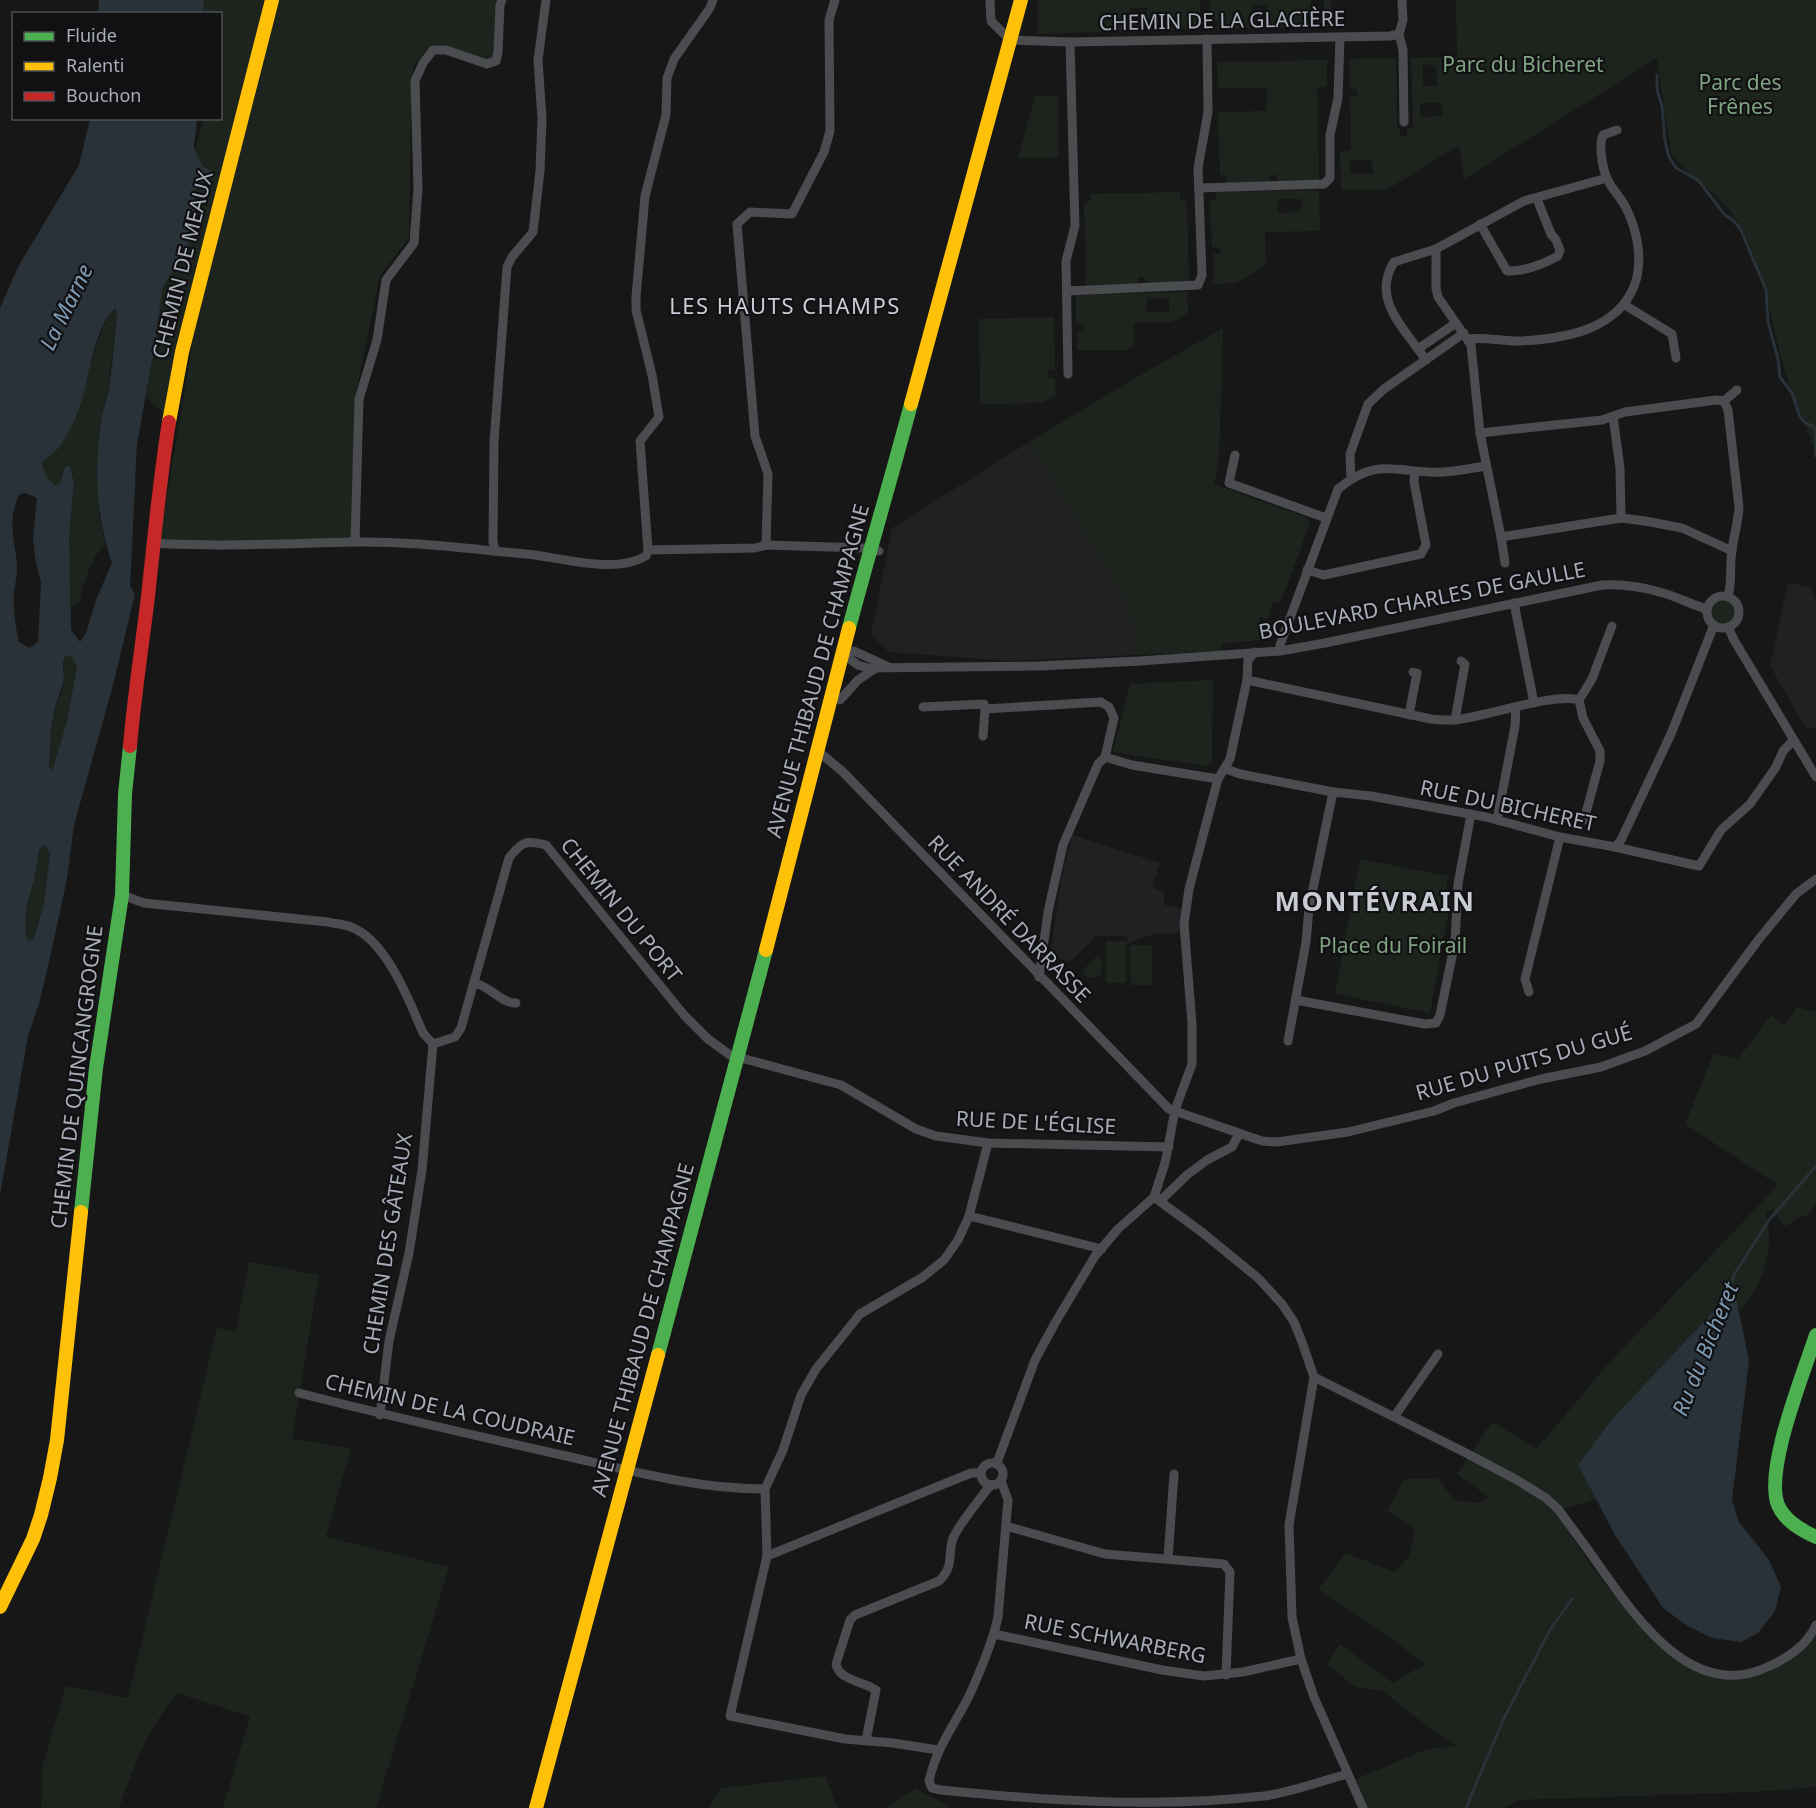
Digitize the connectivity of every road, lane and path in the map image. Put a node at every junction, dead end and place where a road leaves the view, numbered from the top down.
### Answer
1 (272, 0) edge
2 (502, 0) edge
3 (546, 0) edge
4 (712, 0) edge
5 (835, 0) edge
6 (990, 0) edge
7 (1021, 0) edge
8 (1402, 0) edge
9 (1399, 34) junction
10 (1340, 37) junction
11 (1207, 39) junction
12 (1010, 40) junction
13 (1070, 42) junction
14 (1404, 122) dead end
15 (1617, 130) dead end
16 (1607, 178) junction
17 (1199, 188) junction
18 (1537, 198) junction
19 (1480, 224) junction
20 (1436, 249) junction
21 (1066, 291) junction
22 (1625, 305) junction
23 (1456, 322) junction
24 (1467, 336) junction
25 (1418, 349) junction
26 (1676, 358) dead end
27 (1426, 360) junction
28 (1068, 374) dead end
29 (1737, 390) dead end
30 (1724, 401) junction
31 (1614, 420) junction
32 (1480, 433) junction
33 (1235, 455) dead end
34 (1486, 466) junction
35 (1415, 471) junction
36 (1351, 478) junction
37 (1326, 518) junction
38 (1621, 518) junction
39 (1501, 537) junction
40 (355, 542) junction
41 (154, 543) junction
42 (766, 545) junction
43 (648, 550) junction
44 (875, 550) junction
45 (495, 551) junction
46 (1732, 551) junction
47 (1505, 563) dead end
48 (1307, 570) junction
49 (1728, 597) junction
50 (1514, 603) junction
51 (1707, 609) junction
52 (1714, 625) junction
53 (1612, 626) dead end
54 (1728, 627) junction
55 (1280, 651) junction
56 (1255, 652) junction
57 (850, 656) junction
58 (1461, 661) dead end
59 (889, 667) junction
60 (876, 668) junction
61 (1413, 672) dead end
62 (1247, 680) junction
63 (840, 700) junction
64 (1579, 700) junction
65 (1534, 703) junction
66 (923, 707) dead end
67 (1516, 707) junction
68 (985, 709) junction
69 (1409, 715) junction
70 (1455, 720) junction
71 (983, 736) dead end
72 (1794, 740) junction
73 (820, 753) junction
74 (1105, 757) junction
75 (1226, 769) junction
76 (1816, 777) edge
77 (1218, 779) junction
78 (1333, 792) junction
79 (1471, 814) junction
80 (1497, 820) junction
81 (1584, 820) dead end
82 (1560, 837) junction
83 (1616, 847) junction
84 (1816, 879) edge
85 (122, 895) junction
86 (1040, 977) junction
87 (475, 983) junction
88 (1529, 992) dead end
89 (1296, 1000) junction
90 (516, 1004) dead end
91 (1288, 1041) dead end
92 (433, 1044) junction
93 (738, 1058) junction
94 (1175, 1110) junction
95 (1239, 1134) junction
96 (988, 1143) junction
97 (1169, 1146) junction
98 (1157, 1199) junction
99 (969, 1216) junction
100 (1102, 1249) junction
101 (1816, 1335) edge
102 (1438, 1354) dead end
103 (1314, 1377) junction
104 (299, 1393) dead end
105 (380, 1414) junction
106 (1394, 1417) junction
107 (995, 1463) junction
108 (627, 1470) junction
109 (981, 1473) junction
110 (1174, 1474) dead end
111 (1001, 1481) junction
112 (992, 1485) junction
113 (765, 1489) junction
114 (1006, 1526) junction
115 (1816, 1538) edge
116 (767, 1556) junction
117 (1168, 1559) junction
118 (0, 1606) edge
119 (1816, 1625) edge
120 (994, 1634) junction
121 (1301, 1659) junction
122 (1226, 1674) junction
123 (866, 1740) junction
124 (938, 1750) junction
125 (1348, 1774) junction
126 (536, 1808) edge
127 (1363, 1808) edge

1 - 41 main road, CHEMIN DE MEAUX
2 - 40 street
3 - 45 street
4 - 43 street
5 - 42 street
6 - 12 street
7 - 12 main road, AVENUE THIBAUD DE CHAMPAGNE
8 - 9 street
9 - 10 street, CHEMIN DE LA GLACIÈRE
9 - 14 street
10 - 11 street, CHEMIN DE LA GLACIÈRE
10 - 17 street
11 - 13 street, CHEMIN DE LA GLACIÈRE
11 - 17 street
12 - 13 street, CHEMIN DE LA GLACIÈRE
12 - 44 main road, AVENUE THIBAUD DE CHAMPAGNE
13 - 21 street
15 - 16 street
16 - 18 street
16 - 22 street
17 - 21 street
18 - 19 street
18 - 19 street
19 - 20 street
20 - 23 street
20 - 25 street
21 - 28 street
22 - 24 street
22 - 26 street
23 - 24 street
23 - 25 street
24 - 27 street
24 - 32 street
25 - 27 street
27 - 36 street
29 - 30 street
30 - 31 street
30 - 46 street
31 - 32 street
31 - 38 street
32 - 34 street
33 - 37 street
34 - 35 street
34 - 39 street
35 - 36 street
35 - 48 street
36 - 37 street
37 - 48 street
38 - 39 street
38 - 46 street
39 - 47 street
40 - 41 street
40 - 45 street
41 - 85 main road, CHEMIN DE QUINCANGROGNE
42 - 43 street
42 - 44 street
43 - 45 street
44 - 57 main road, AVENUE THIBAUD DE CHAMPAGNE
46 - 49 street
48 - 55 street
49 - 51 street
49 - 54 street
50 - 51 street, BOULEVARD CHARLES DE GAULLE
50 - 55 street, BOULEVARD CHARLES DE GAULLE
50 - 65 street
51 - 52 street
52 - 54 street
52 - 83 street, RUE DU BICHERET
53 - 64 street
54 - 72 street
55 - 56 street, BOULEVARD CHARLES DE GAULLE
56 - 59 street, BOULEVARD CHARLES DE GAULLE
56 - 62 street
57 - 59 street, BOULEVARD CHARLES DE GAULLE
57 - 60 street, BOULEVARD CHARLES DE GAULLE
57 - 63 main road, AVENUE THIBAUD DE CHAMPAGNE
57 - 73 main road, AVENUE THIBAUD DE CHAMPAGNE
58 - 70 street
59 - 60 street, BOULEVARD CHARLES DE GAULLE
60 - 63 street
61 - 69 street
62 - 69 street
62 - 75 street
63 - 73 main road, AVENUE THIBAUD DE CHAMPAGNE
64 - 65 street
64 - 81 street
65 - 67 street
66 - 68 street
67 - 70 street
67 - 80 street
68 - 71 street
68 - 74 street
69 - 70 street
72 - 76 street
72 - 83 street
73 - 86 street, RUE ANDRÉ DARRASSE
73 - 93 main road, AVENUE THIBAUD DE CHAMPAGNE
74 - 77 street
74 - 86 street
75 - 77 street
75 - 78 street, RUE DU BICHERET
77 - 94 street
78 - 79 street, RUE DU BICHERET
78 - 89 street
79 - 80 street, RUE DU BICHERET
79 - 89 street
80 - 82 street, RUE DU BICHERET
82 - 83 street, RUE DU BICHERET
82 - 88 street
84 - 95 street, RUE DU PUITS DU GUÉ
85 - 92 street
85 - 118 main road, CHEMIN DE QUINCANGROGNE
86 - 94 street, RUE ANDRÉ DARRASSE
87 - 90 street
87 - 92 street, CHEMIN DU PORT
87 - 93 street, CHEMIN DU PORT
89 - 91 street
92 - 105 street, CHEMIN DES GÂTEAUX
93 - 96 street, RUE DE L'ÉGLISE
93 - 108 main road, AVENUE THIBAUD DE CHAMPAGNE
94 - 95 street, RUE DU PUITS DU GUÉ
94 - 97 street
95 - 98 street
96 - 97 street, RUE DE L'ÉGLISE
96 - 99 street
97 - 98 street
98 - 100 street
98 - 103 street
99 - 100 street
99 - 113 street
100 - 107 street
101 - 115 main road
102 - 106 street
103 - 106 street
103 - 121 street
104 - 105 street, CHEMIN DE LA COUDRAIE
105 - 108 street, CHEMIN DE LA COUDRAIE
106 - 119 street
107 - 109 street
107 - 111 street
108 - 113 street, CHEMIN DE LA COUDRAIE
108 - 126 main road, AVENUE THIBAUD DE CHAMPAGNE
109 - 112 street
109 - 116 street
110 - 117 street
111 - 112 street
111 - 114 street
112 - 123 street
113 - 116 street
114 - 117 street
114 - 120 street
116 - 123 street
117 - 122 street
120 - 122 street, RUE SCHWARBERG
120 - 124 street
121 - 122 street, RUE SCHWARBERG
121 - 125 street
123 - 124 street
124 - 125 street
125 - 127 street

